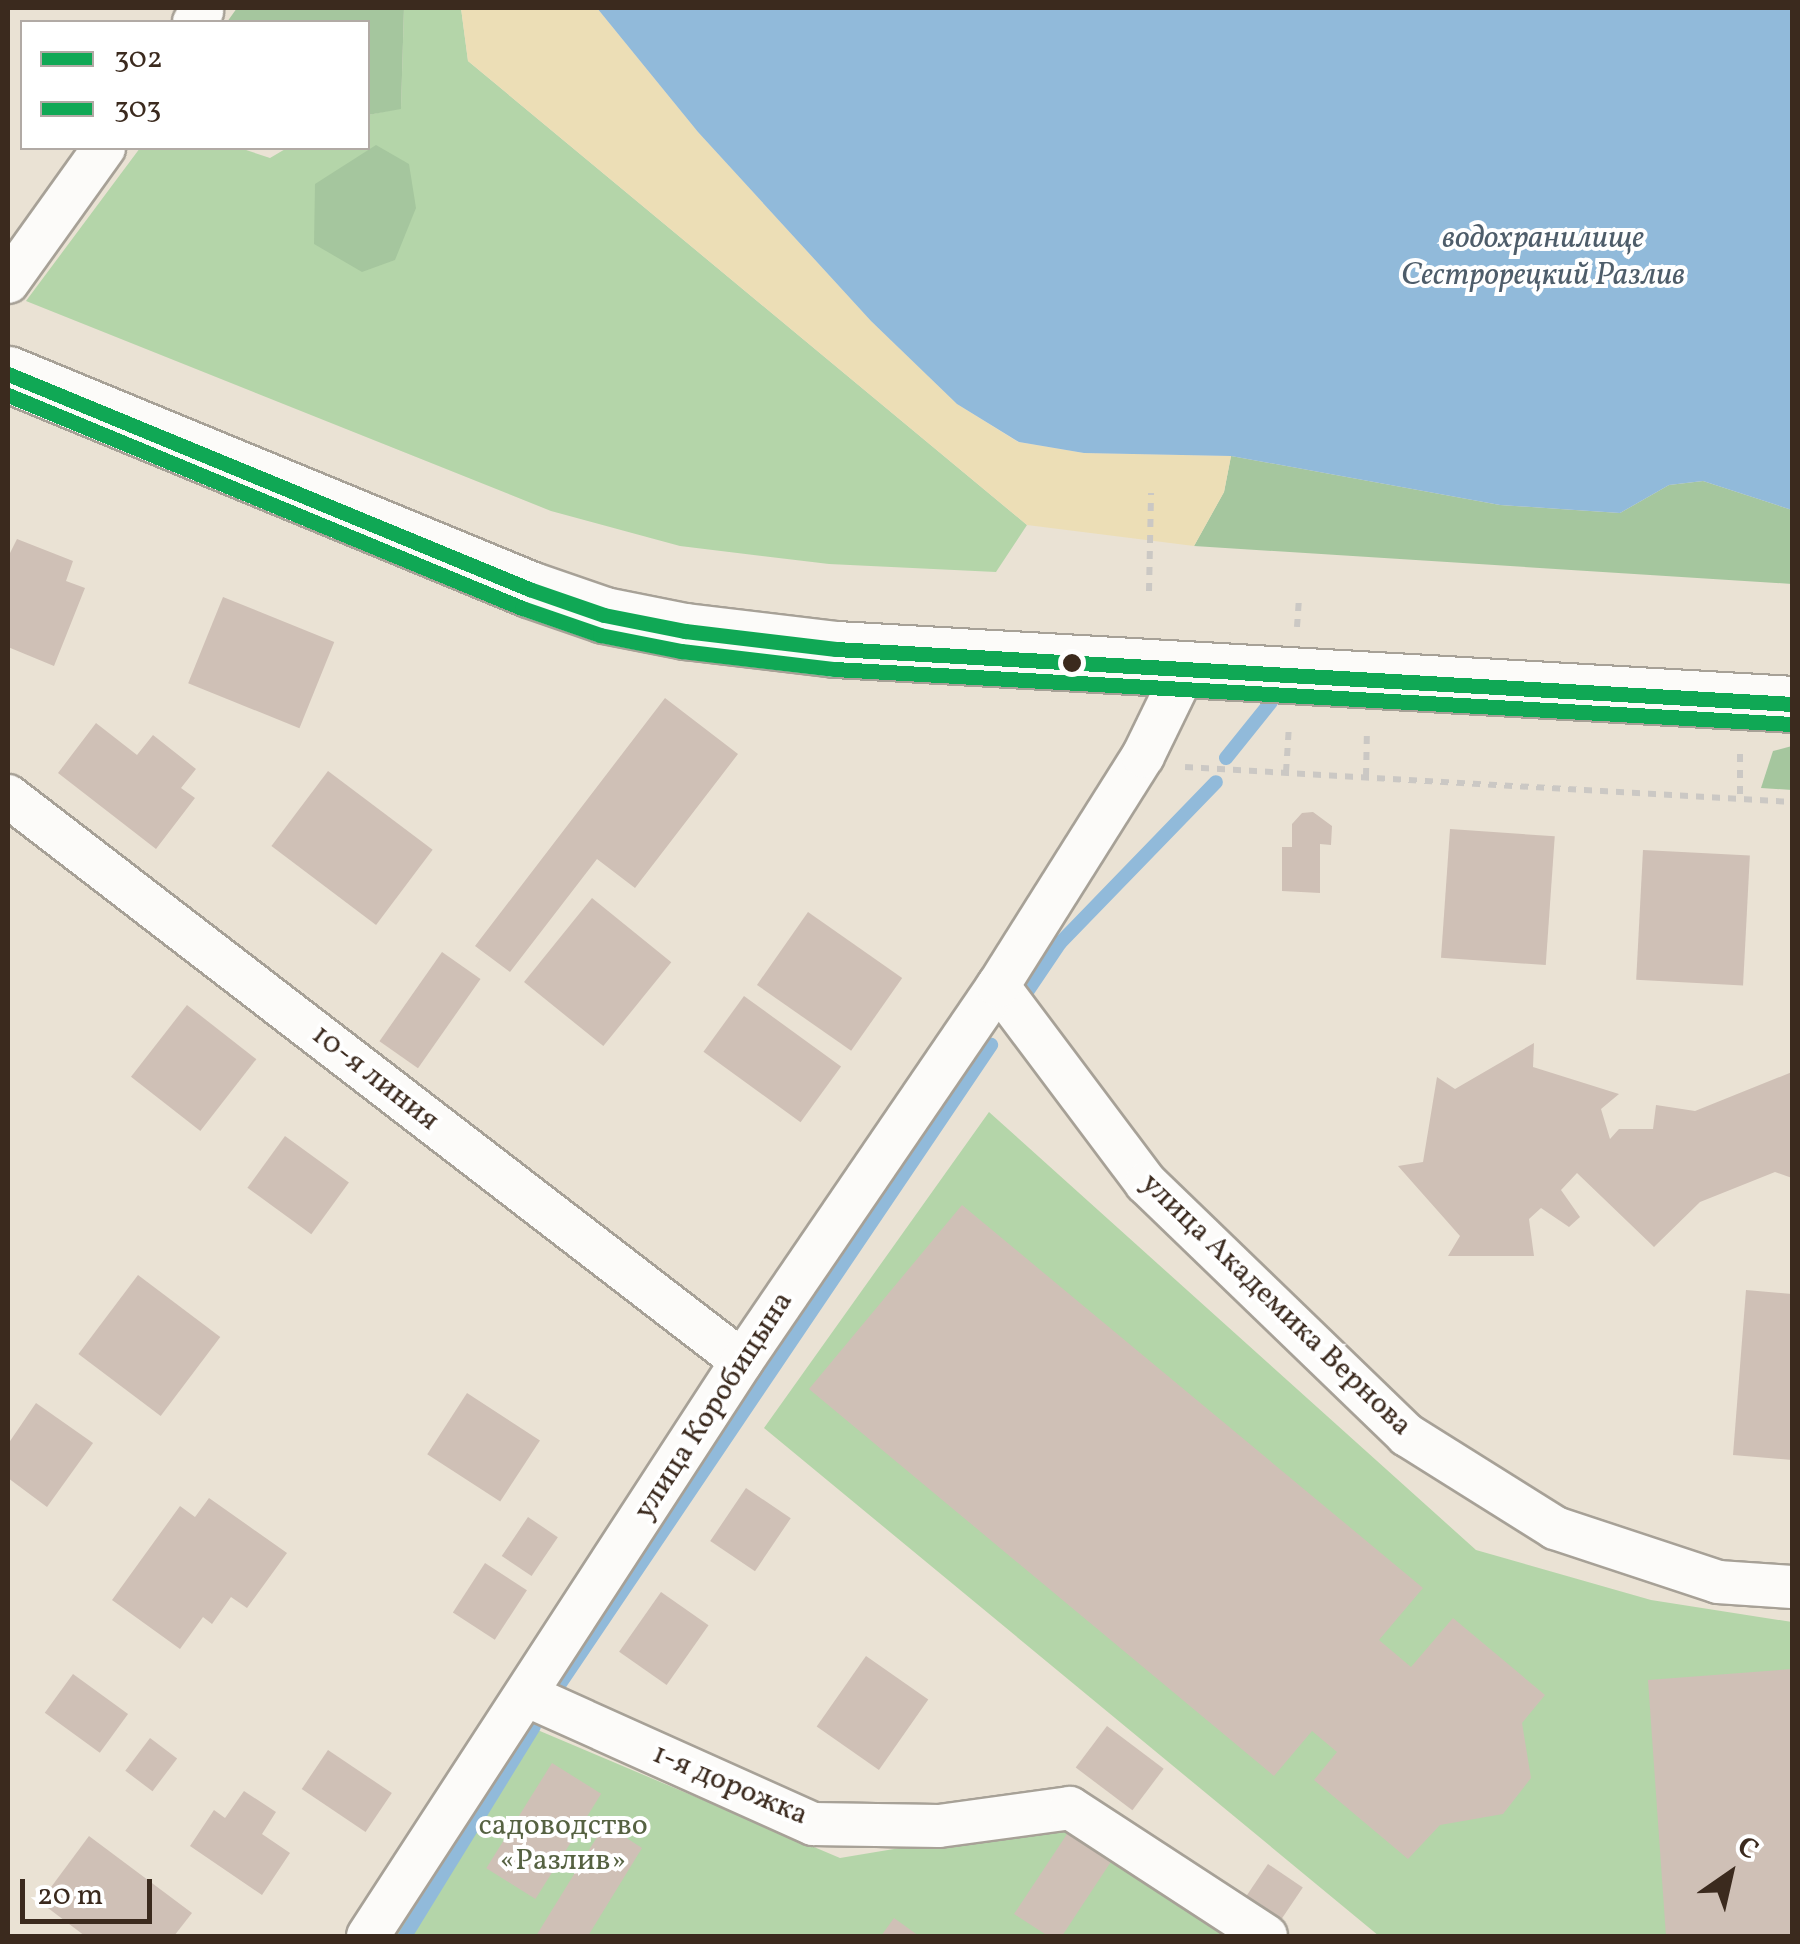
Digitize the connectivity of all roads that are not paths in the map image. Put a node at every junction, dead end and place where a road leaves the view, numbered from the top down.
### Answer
1 (103, 150) edge
2 (8, 282) edge
3 (8, 374) edge
4 (1185, 670) junction
5 (1792, 704) edge
6 (8, 796) edge
7 (998, 986) junction
8 (742, 1361) junction
9 (1792, 1587) edge
10 (526, 1695) junction
11 (368, 1936) edge
12 (1266, 1936) edge

1 - 2 street
3 - 4 street
4 - 5 street
4 - 7 street, улица Коробицына
6 - 8 street, 10-я линия
7 - 8 street, улица Коробицына
7 - 9 street, улица Академика Вернова
8 - 10 street, улица Коробицына
10 - 11 street, улица Коробицына
10 - 12 street, 1-я дорожка

